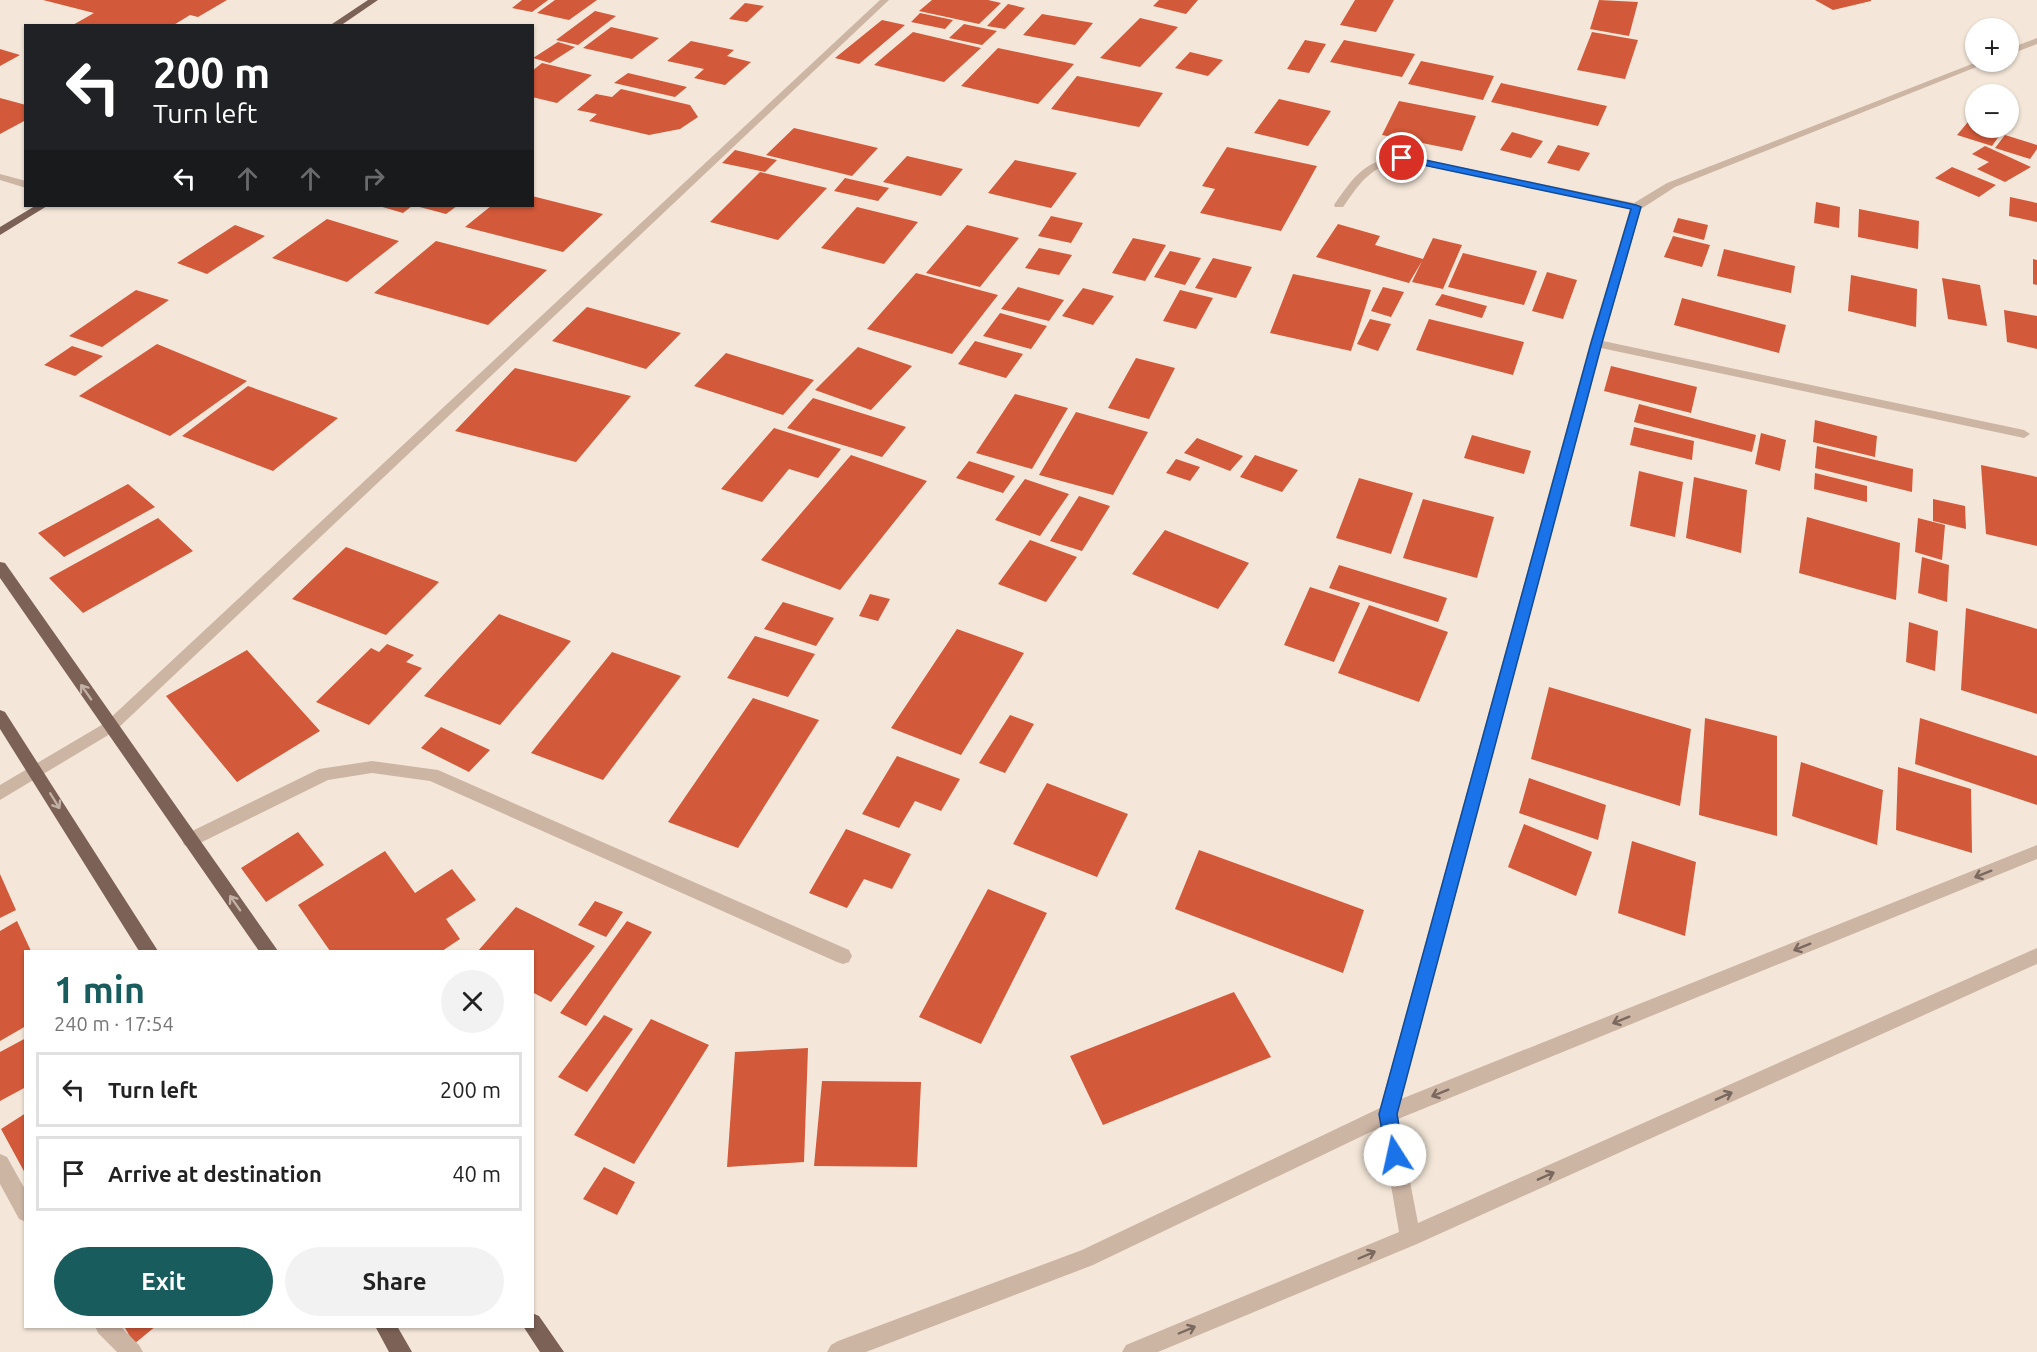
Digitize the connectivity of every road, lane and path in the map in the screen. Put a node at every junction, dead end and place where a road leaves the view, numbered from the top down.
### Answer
1 (374, 0) edge
2 (885, 0) edge
3 (336, 24) edge
4 (2037, 41) edge
5 (2019, 48) edge
6 (1965, 69) edge
7 (0, 177) edge
8 (24, 184) edge
9 (1339, 205) dead end
10 (40, 207) edge
11 (1636, 207) junction
12 (0, 232) edge
13 (1596, 343) junction
14 (2024, 434) dead end
15 (0, 567) edge
16 (0, 716) edge
17 (110, 727) junction
18 (37, 772) junction
19 (0, 793) edge
20 (190, 840) junction
21 (2037, 852) edge
22 (148, 950) edge
23 (268, 950) edge
24 (843, 956) dead end
25 (2037, 956) edge
26 (1388, 1114) junction
27 (0, 1164) edge
28 (24, 1208) edge
29 (1410, 1237) junction
30 (534, 1326) edge
31 (107, 1328) edge
32 (386, 1328) edge
33 (132, 1352) edge
34 (401, 1352) edge
35 (553, 1352) edge
36 (838, 1352) edge
37 (1133, 1352) edge

1 - 3 main road
2 - 17 street
4 - 5 street
6 - 11 street
7 - 8 street
9 - 11 street
10 - 12 main road
11 - 13 street
13 - 14 street
13 - 26 street
17 -> 15 main road
16 - 18 main road
17 - 18 street
17 - 20 main road
18 - 19 street
18 -> 22 main road
23 -> 20 main road
20 - 24 street
21 -> 26 street
29 -> 25 street
26 - 29 street
26 - 36 street
27 - 28 street
37 -> 29 street
30 - 35 main road
31 - 33 street
32 - 34 main road

